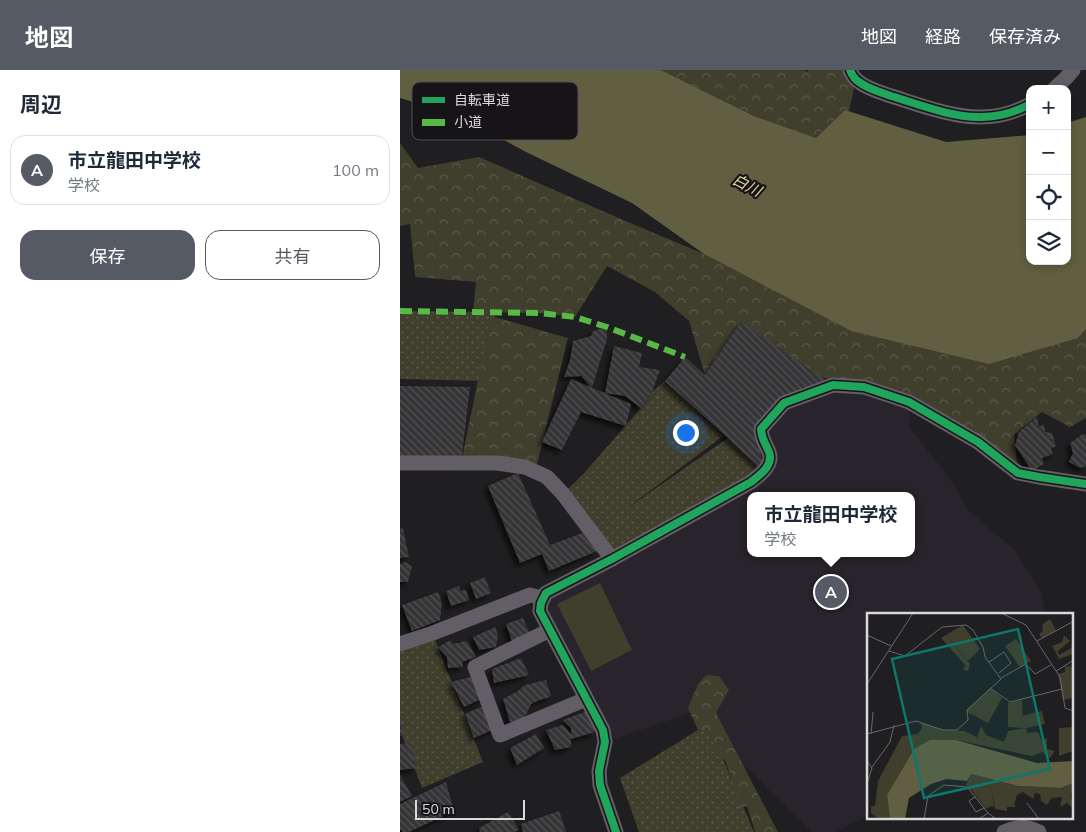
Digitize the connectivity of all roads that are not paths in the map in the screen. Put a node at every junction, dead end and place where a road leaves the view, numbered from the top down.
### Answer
1 (850, 70) edge
2 (1073, 70) edge
3 (1058, 85) edge
4 (1026, 106) edge
5 (400, 463) edge
6 (1086, 484) edge
7 (612, 559) junction
8 (544, 598) junction
9 (550, 630) junction
10 (400, 644) edge
11 (586, 698) junction
12 (616, 832) edge
13 (1004, 832) edge
14 (1039, 832) edge

1 - 4 street
2 - 3 street
5 - 7 street
6 - 7 street
7 - 8 street
8 - 9 street
8 - 10 street
9 - 11 street
9 - 11 street
11 - 12 street
13 - 14 street

